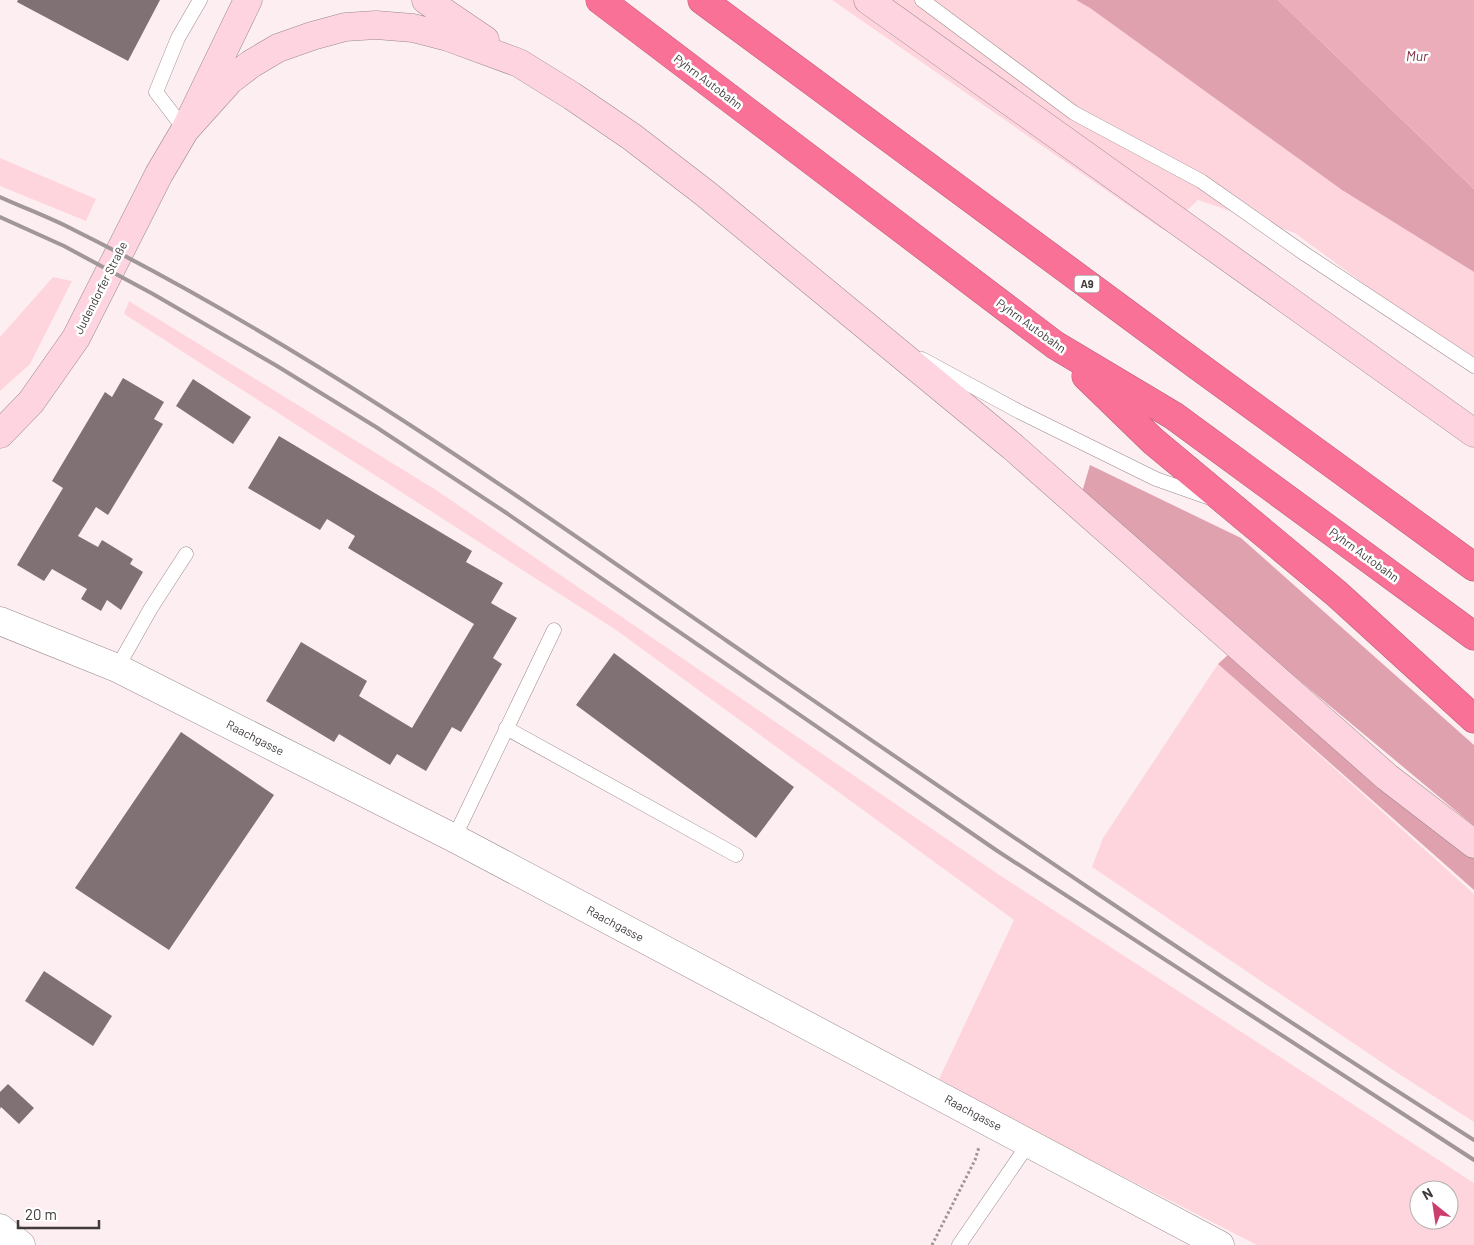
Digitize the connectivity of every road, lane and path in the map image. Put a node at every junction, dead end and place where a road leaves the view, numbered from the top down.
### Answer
1 (200, 0) edge
2 (248, 0) edge
3 (426, 0) edge
4 (600, 0) edge
5 (702, 0) edge
6 (868, 0) edge
7 (922, 0) edge
8 (519, 63) junction
9 (185, 130) junction
10 (871, 330) junction
11 (1055, 346) junction
12 (1474, 366) edge
13 (1474, 433) edge
14 (0, 434) edge
15 (1231, 506) junction
16 (186, 554) dead end
17 (1474, 567) edge
18 (0, 622) edge
19 (554, 630) dead end
20 (1474, 636) edge
21 (117, 668) junction
22 (1474, 719) edge
23 (506, 728) junction
24 (454, 838) junction
25 (1474, 844) edge
26 (736, 855) dead end
27 (987, 1121) junction
28 (1029, 1143) junction
29 (0, 1228) edge
30 (21, 1245) edge
31 (932, 1245) edge
32 (959, 1245) edge
33 (1220, 1245) edge

1 - 9 lane
2 - 9 main road
3 - 8 main road
4 - 11 highway, Pyhrn Autobahn
5 - 17 highway, A9
6 - 13 main road
7 - 12 lane
8 - 9 main road
8 - 10 main road
9 - 14 main road, Judendorfer Straße
10 - 15 lane
10 - 25 main road
11 - 15 highway
11 - 20 highway, Pyhrn Autobahn
15 - 22 highway
16 - 21 lane
18 - 21 street, Raachgasse
19 - 23 lane
21 - 24 street, Raachgasse
23 - 24 lane
23 - 26 lane
24 - 27 street, Raachgasse
27 - 28 street, Raachgasse
27 - 31 path
28 - 32 lane
28 - 33 street, Raachgasse
29 - 30 street

